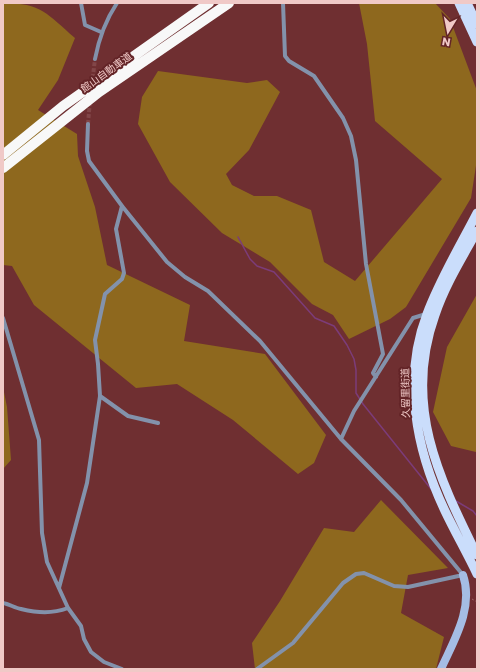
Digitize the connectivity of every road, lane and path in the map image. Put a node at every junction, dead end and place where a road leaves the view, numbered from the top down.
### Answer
1 (80, 3) edge
2 (117, 3) edge
3 (209, 3) edge
4 (229, 3) edge
5 (283, 3) edge
6 (459, 3) edge
7 (467, 3) edge
8 (477, 24) edge
9 (101, 32) junction
10 (477, 42) edge
11 (95, 59) tunnel mouth
12 (88, 124) tunnel mouth
13 (3, 155) edge
14 (3, 168) edge
15 (122, 206) junction
16 (477, 213) edge
17 (477, 231) edge
18 (426, 314) junction
19 (3, 318) edge
20 (376, 377) junction
21 (100, 396) junction
22 (158, 423) dead end
23 (341, 438) junction
24 (477, 555) edge
25 (477, 574) edge
26 (463, 575) junction
27 (60, 588) junction
28 (3, 603) edge
29 (68, 608) junction
30 (122, 669) edge
31 (257, 669) edge
32 (441, 669) edge

1 - 9 street
2 - 9 street
3 - 13 highway, 館山自動車道
4 - 14 highway, 館山自動車道
5 - 20 street
6 - 10 main road
7 - 8 main road
9 - 11 street
12 - 15 street
15 - 21 street
15 - 23 street
16 - 18 main road, 久留里街道
17 - 24 main road, 久留里街道
18 - 20 street
18 - 25 main road, 久留里街道
19 - 27 street
20 - 23 street
21 - 22 street
21 - 27 street
23 - 26 street
26 - 31 street
26 - 32 street
27 - 29 street
28 - 29 street
29 - 30 street

